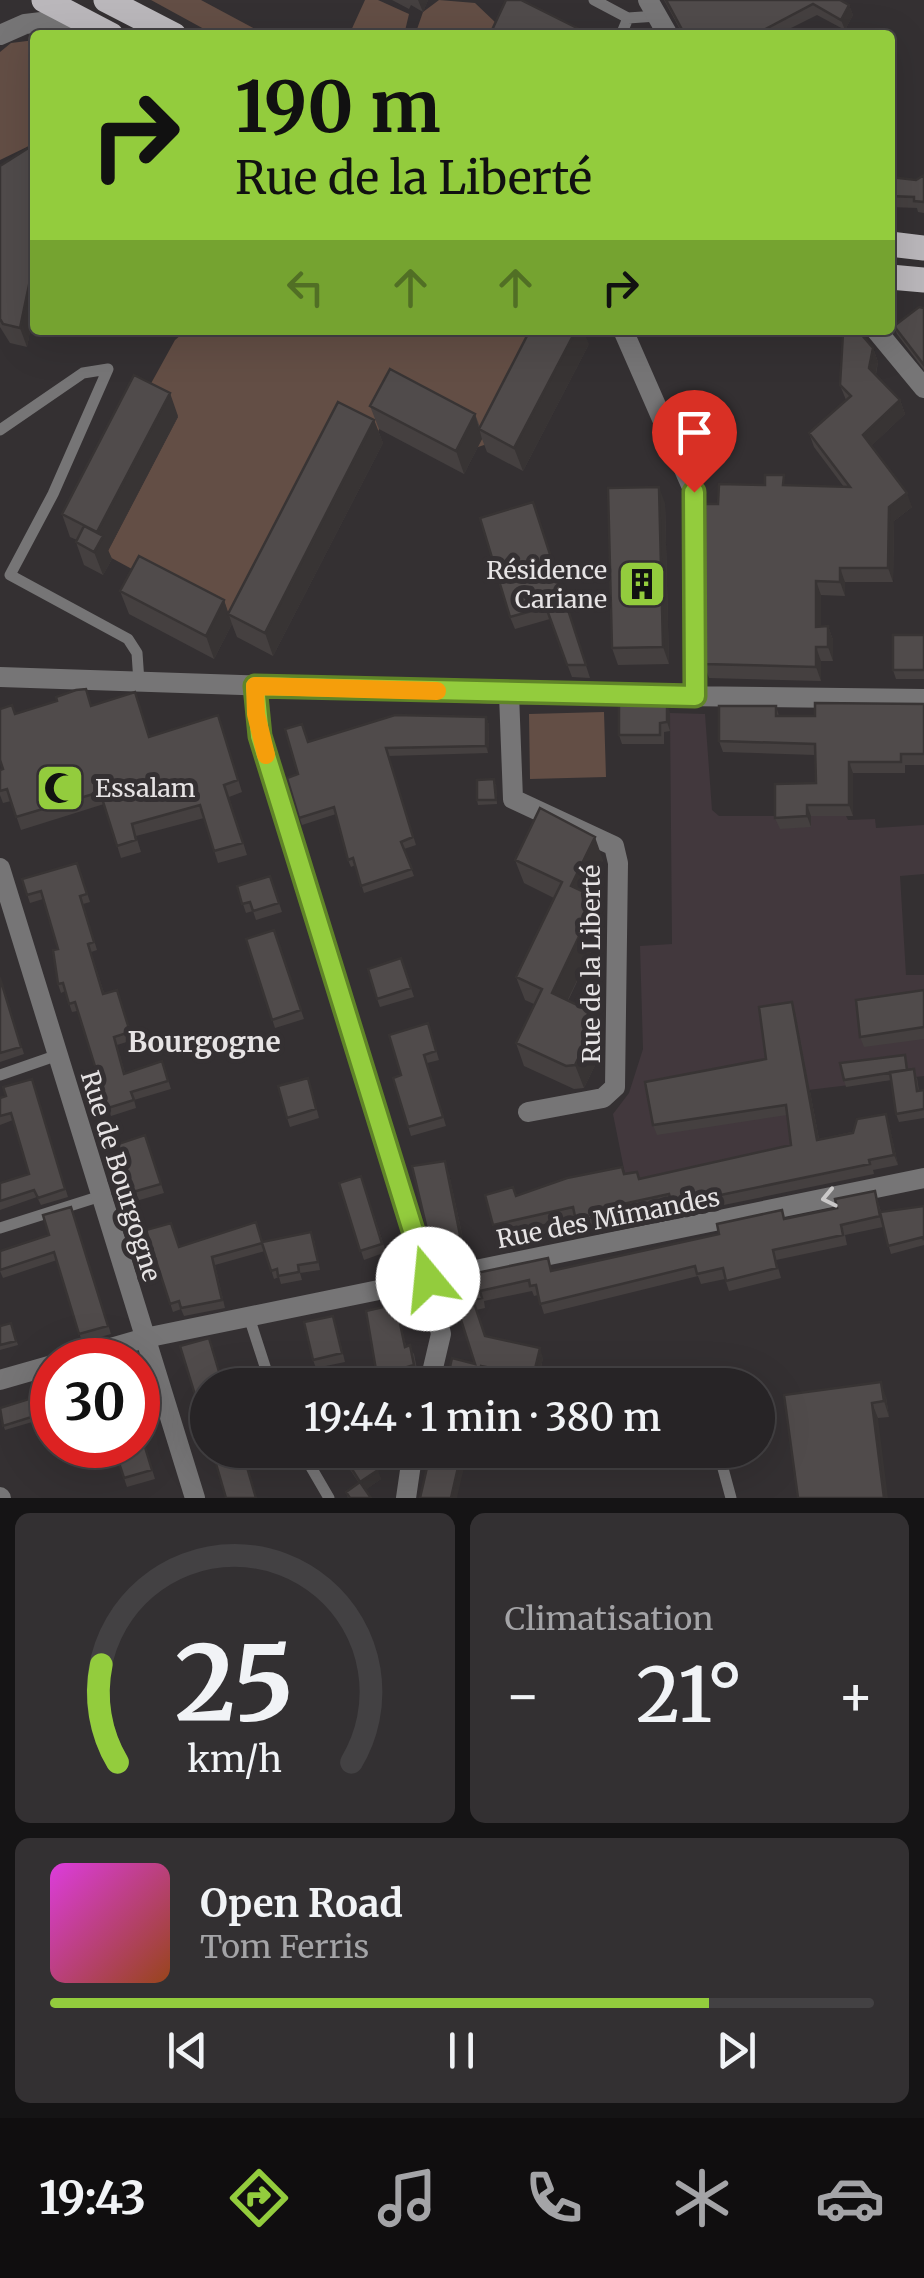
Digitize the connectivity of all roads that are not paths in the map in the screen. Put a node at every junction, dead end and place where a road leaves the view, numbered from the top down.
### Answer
1 (44, 0) edge
2 (106, 0) edge
3 (594, 0) edge
4 (652, 8) edge
5 (75, 18) junction
6 (628, 18) junction
7 (100, 30) edge
8 (164, 30) edge
9 (622, 30) edge
10 (665, 30) edge
11 (0, 36) edge
12 (895, 245) edge
13 (924, 248) edge
14 (895, 277) edge
15 (924, 280) edge
16 (625, 335) edge
17 (880, 335) edge
18 (924, 388) edge
19 (0, 430) edge
20 (0, 677) edge
21 (140, 682) junction
22 (255, 686) junction
23 (509, 694) junction
24 (695, 696) junction
25 (924, 699) edge
26 (0, 868) edge
27 (7, 918) edge
28 (58, 1055) junction
29 (0, 1074) edge
30 (528, 1112) dead end
31 (924, 1178) edge
32 (101, 1196) junction
33 (0, 1228) edge
34 (428, 1279) junction
35 (249, 1317) junction
36 (145, 1338) joint
37 (266, 1368) edge
38 (433, 1368) edge
39 (30, 1371) edge
40 (0, 1380) edge
41 (160, 1386) edge
42 (310, 1468) edge
43 (411, 1468) edge
44 (723, 1468) edge
45 (195, 1498) edge
46 (328, 1498) edge
47 (406, 1498) edge
48 (731, 1498) edge

1 - 5 main road
2 - 8 main road
3 - 6 lane
4 - 6 lane
4 - 10 street
5 - 7 main road
5 - 11 street
6 - 9 lane
12 - 13 main road
14 - 15 main road
16 - 24 street
17 - 18 street
19 - 21 lane
20 - 21 street
21 - 22 street
22 - 23 street
22 - 34 street
23 - 24 street
23 - 30 street, Rue de la Liberté
24 - 25 street
26 - 27 street, Rue de Bourgogne
27 - 28 street, Rue de Bourgogne
28 - 29 lane
28 - 32 street, Rue de Bourgogne
31 -> 34 street, Rue des Mimandes
32 - 33 lane
32 - 36 street, Rue de Bourgogne
34 - 35 street, Rue des Mimandes
34 - 38 street
35 - 36 street, Rue des Mimandes
35 - 37 lane
39 - 40 street
41 - 45 street, Rue de Bourgogne
42 - 46 lane
43 - 47 street
44 - 48 lane

